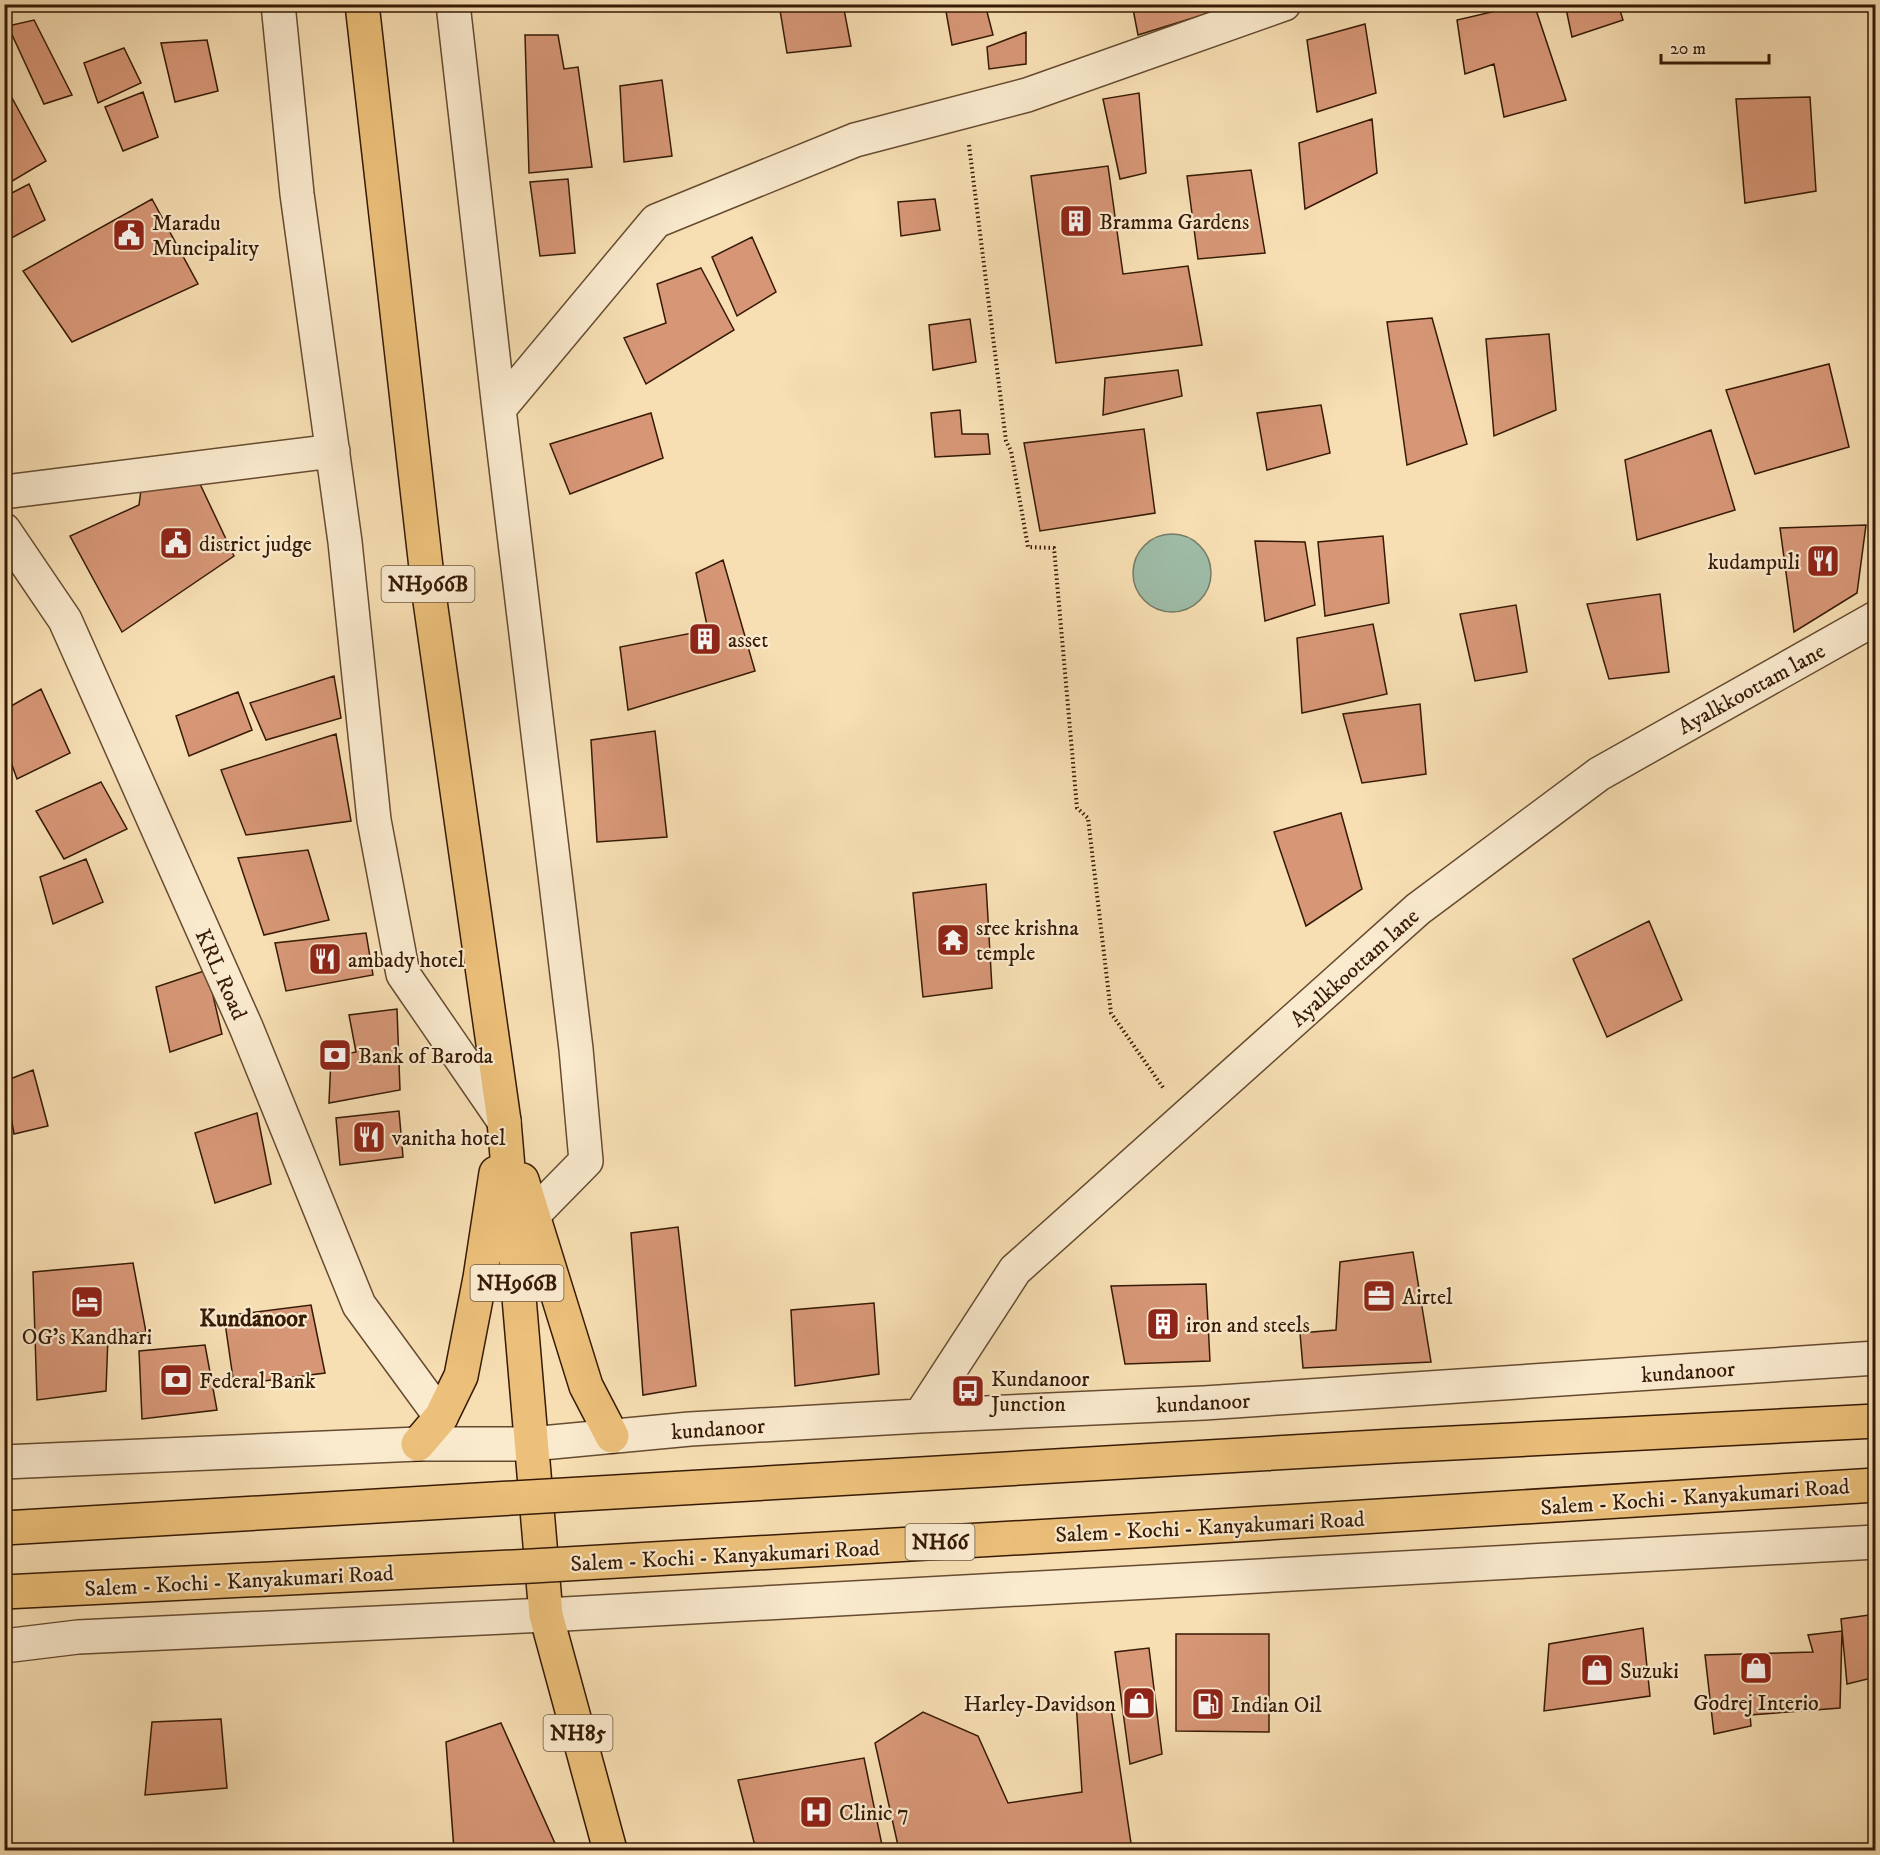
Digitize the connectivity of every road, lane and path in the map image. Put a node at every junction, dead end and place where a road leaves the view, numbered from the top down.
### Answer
1 (278, 4) edge
2 (362, 4) edge
3 (453, 4) edge
4 (1284, 4) edge
5 (1238, 12) edge
6 (965, 111) junction
7 (500, 409) junction
8 (333, 451) junction
9 (4, 492) edge
10 (4, 530) edge
11 (1875, 618) edge
12 (1184, 1119) junction
13 (504, 1121) junction
14 (533, 1215) junction
15 (1875, 1358) edge
16 (920, 1416) junction
17 (441, 1417) junction
18 (1875, 1420) edge
19 (612, 1436) junction
20 (418, 1444) junction
21 (531, 1444) junction
22 (4, 1462) edge
23 (1875, 1485) edge
24 (4, 1528) edge
25 (1875, 1542) edge
26 (4, 1592) edge
27 (546, 1615) junction
28 (4, 1646) edge
29 (610, 1851) edge

1 - 8 street
2 - 13 highway, NH966B
3 - 7 street
4 - 5 street
5 - 6 street
6 - 7 street
6 - 12 path
7 - 14 street
8 - 9 street
8 - 13 street
10 - 17 street, KRL Road
11 - 12 street, Ayalkkoottam lane
12 - 16 street, Ayalkkoottam lane
13 - 14 highway
13 - 17 highway
13 - 21 highway, NH966B
14 - 19 highway
15 - 16 street, kundanoor
16 - 19 street, kundanoor
17 - 20 highway
18 - 24 highway, bridge
19 - 21 street, kundanoor
20 - 21 street, kundanoor
20 - 22 street, kundanoor
21 - 27 highway
23 - 26 highway, Salem - Kochi - Kanyakumari Road / NH66, bridge
25 - 27 street
27 - 28 street
27 - 29 highway, NH85

